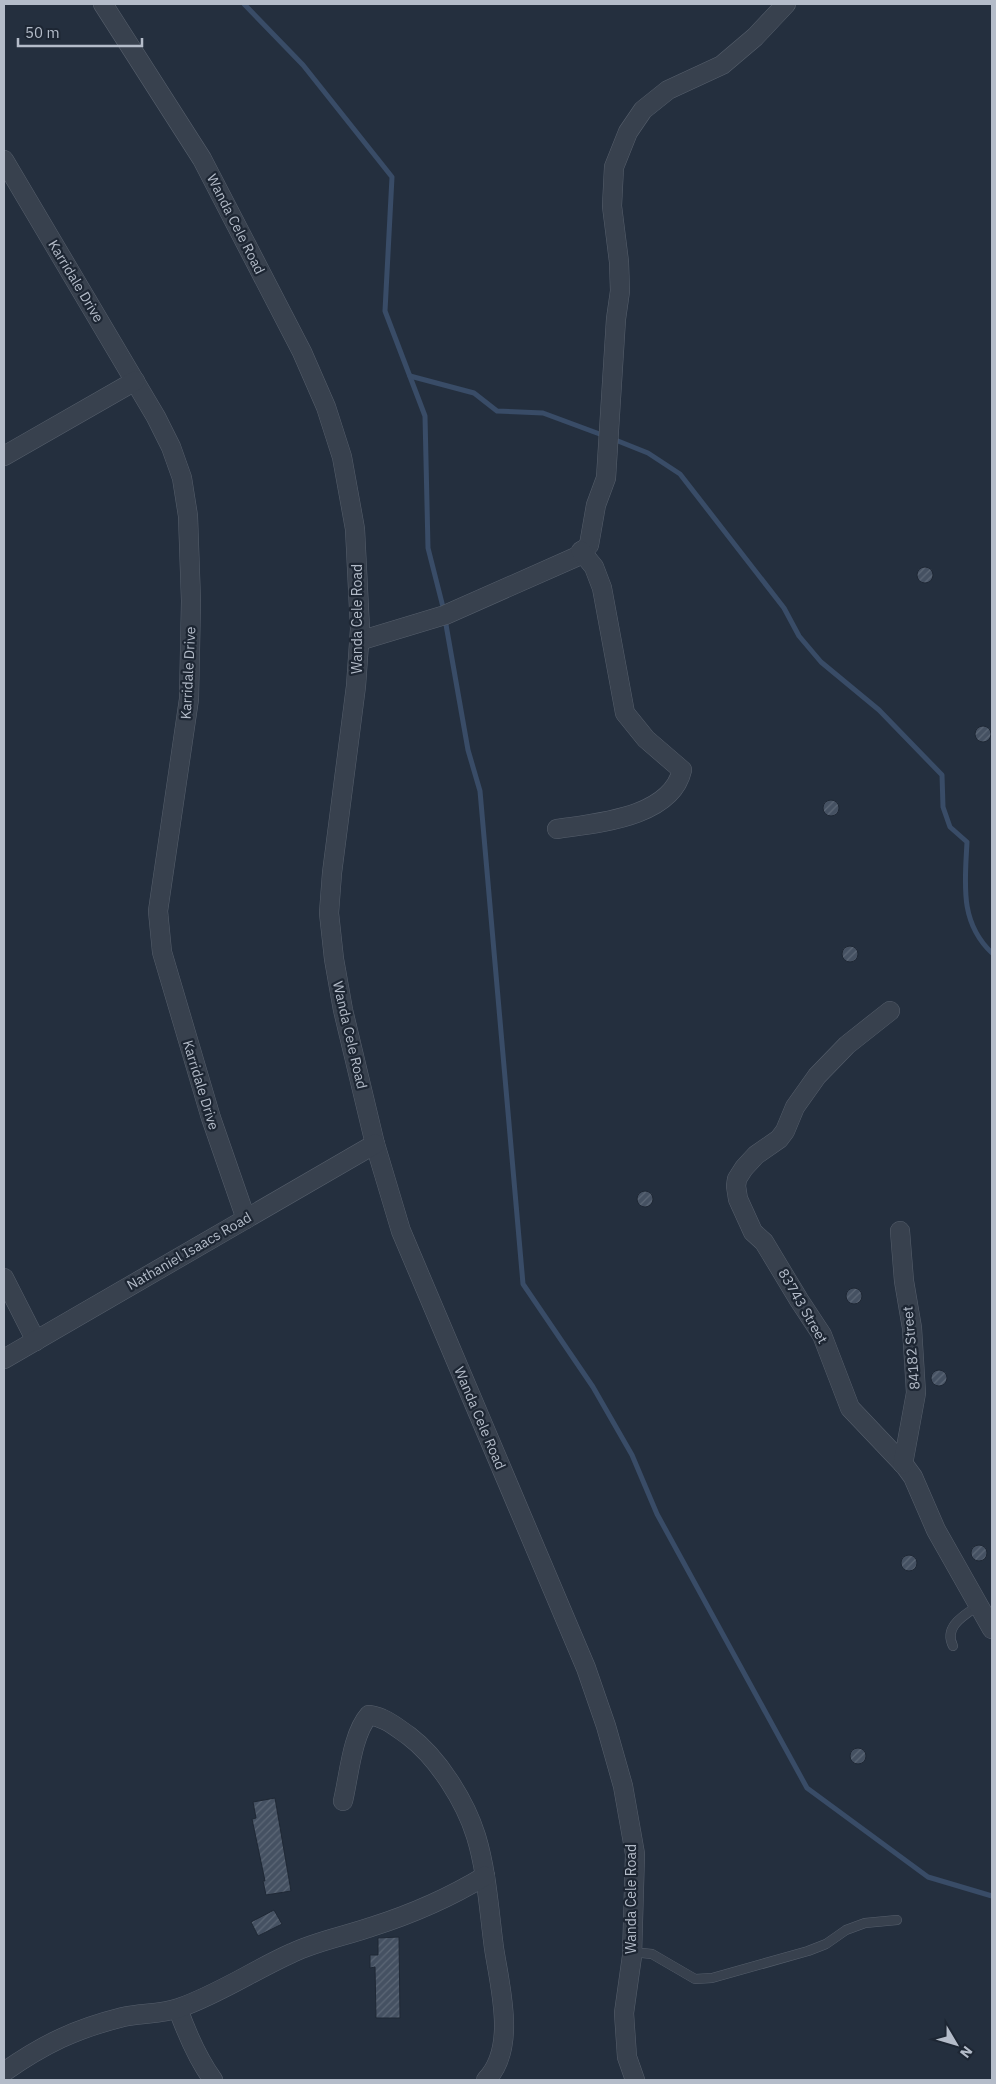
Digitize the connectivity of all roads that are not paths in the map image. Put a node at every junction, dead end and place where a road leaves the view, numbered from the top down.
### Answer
1 (102, 4) edge
2 (786, 4) edge
3 (4, 160) edge
4 (134, 381) junction
5 (4, 456) edge
6 (581, 552) junction
7 (359, 641) junction
8 (557, 829) dead end
9 (890, 1011) dead end
10 (375, 1144) junction
11 (246, 1218) junction
12 (900, 1231) dead end
13 (4, 1278) edge
14 (36, 1341) junction
15 (4, 1359) edge
16 (903, 1464) junction
17 (979, 1605) junction
18 (992, 1628) edge
19 (953, 1646) dead end
20 (344, 1801) dead end
21 (485, 1876) junction
22 (898, 1920) dead end
23 (632, 1952) junction
24 (178, 2009) junction
25 (4, 2072) edge
26 (213, 2080) edge
27 (486, 2080) edge
28 (635, 2080) edge

1 - 7 street, Wanda Cele Road
2 - 6 street
3 - 4 street, Karridale Drive
4 - 5 street
4 - 11 street, Karridale Drive
6 - 7 street
6 - 8 street
7 - 10 street, Wanda Cele Road
9 - 16 street, 83743 Street
10 - 11 street, Nathaniel Isaacs Road
10 - 23 street, Wanda Cele Road
11 - 14 street, Nathaniel Isaacs Road
12 - 16 street, 84182 Street
13 - 14 street
14 - 15 street, Nathaniel Isaacs Road
16 - 17 street, 83743 Street
17 - 18 street, 83743 Street
17 - 19 lane
20 - 21 street
21 - 24 street
21 - 27 street
22 - 23 lane
23 - 28 street, Wanda Cele Road
24 - 25 street
24 - 26 street

